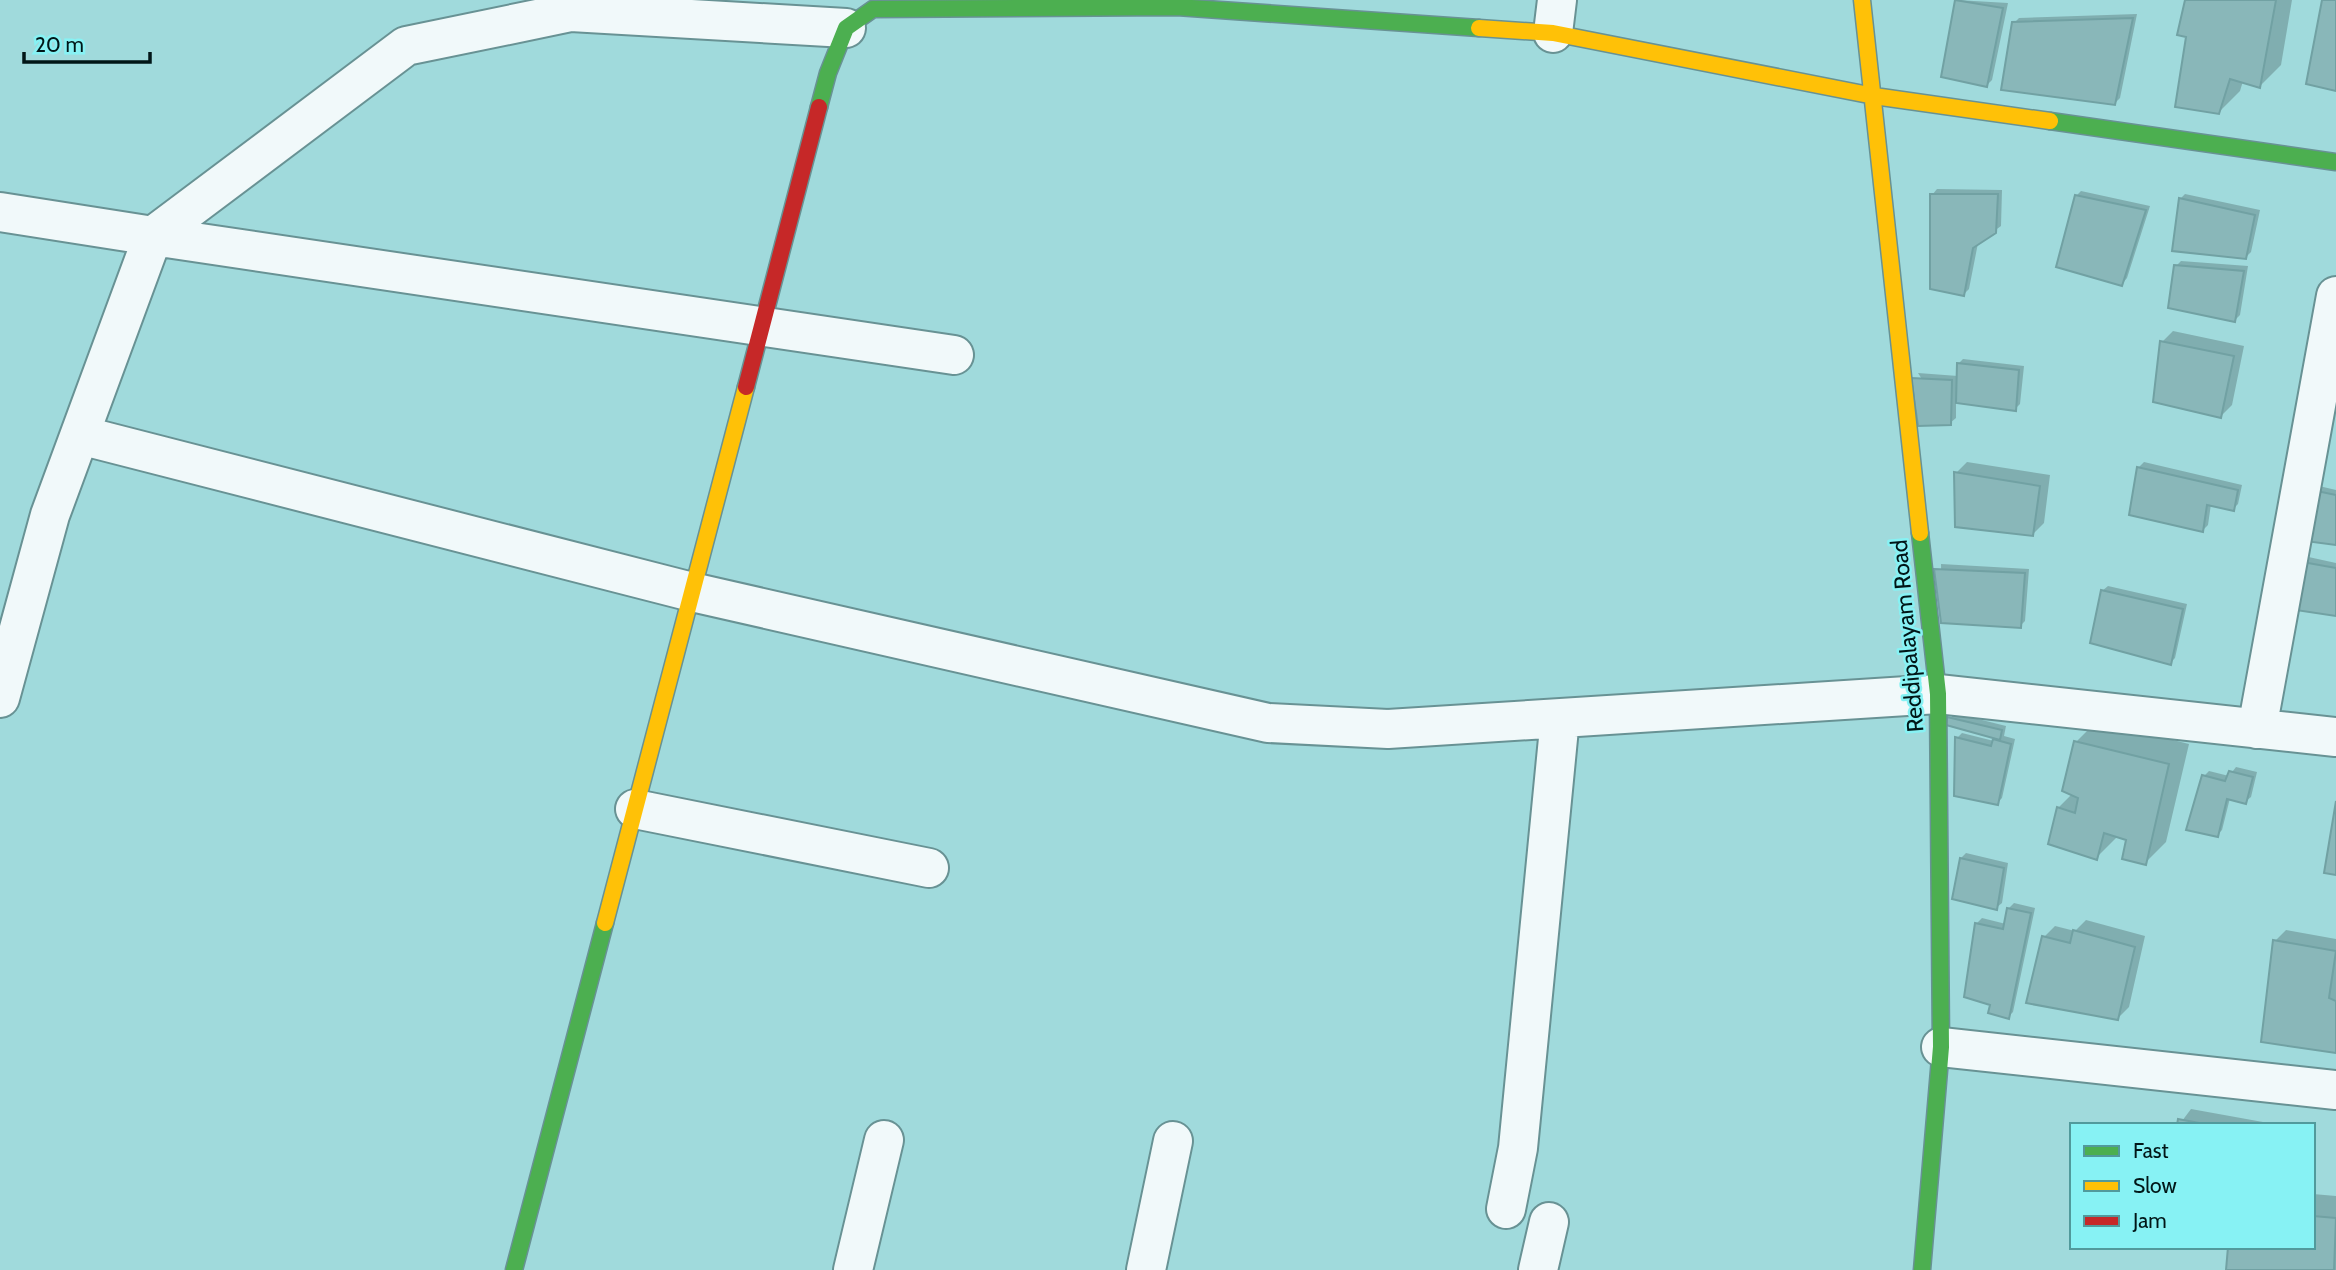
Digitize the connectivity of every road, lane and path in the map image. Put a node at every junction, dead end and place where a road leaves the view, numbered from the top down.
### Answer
1 (1862, 0) edge
2 (1175, 3) edge
3 (864, 13) edge
4 (1555, 16) edge
5 (1874, 96) junction
6 (2336, 162) edge
7 (0, 212) edge
8 (153, 236) junction
9 (2336, 296) edge
10 (761, 327) junction
11 (954, 355) dead end
12 (80, 435) junction
13 (692, 592) junction
14 (13, 595) edge
15 (1938, 694) junction
16 (0, 698) edge
17 (1560, 718) junction
18 (2257, 729) junction
19 (2336, 737) edge
20 (635, 809) junction
21 (929, 868) dead end
22 (1941, 1048) junction
23 (2336, 1090) edge
24 (884, 1140) dead end
25 (1173, 1141) dead end
26 (1506, 1209) dead end
27 (1549, 1222) dead end
28 (514, 1270) edge
29 (853, 1270) edge
30 (1146, 1270) edge
31 (1538, 1270) edge
32 (1922, 1270) edge

1 - 5 street, Reddipalayam Road
2 - 3 street
2 - 4 street
3 - 8 street
3 - 10 street
4 - 5 street
5 - 6 street
5 - 15 street, Reddipalayam Road
7 - 8 street
8 - 10 street
8 - 12 street
9 - 18 street
10 - 11 street
10 - 13 street
12 - 13 street
12 - 14 street
13 - 17 street
13 - 20 street
14 - 16 street
15 - 17 street
15 - 18 street
15 - 22 street, Reddipalayam Road
17 - 26 street
18 - 19 street
20 - 21 street
20 - 28 street
22 - 23 street
22 - 32 street, Reddipalayam Road
24 - 29 street
25 - 30 street
27 - 31 street

